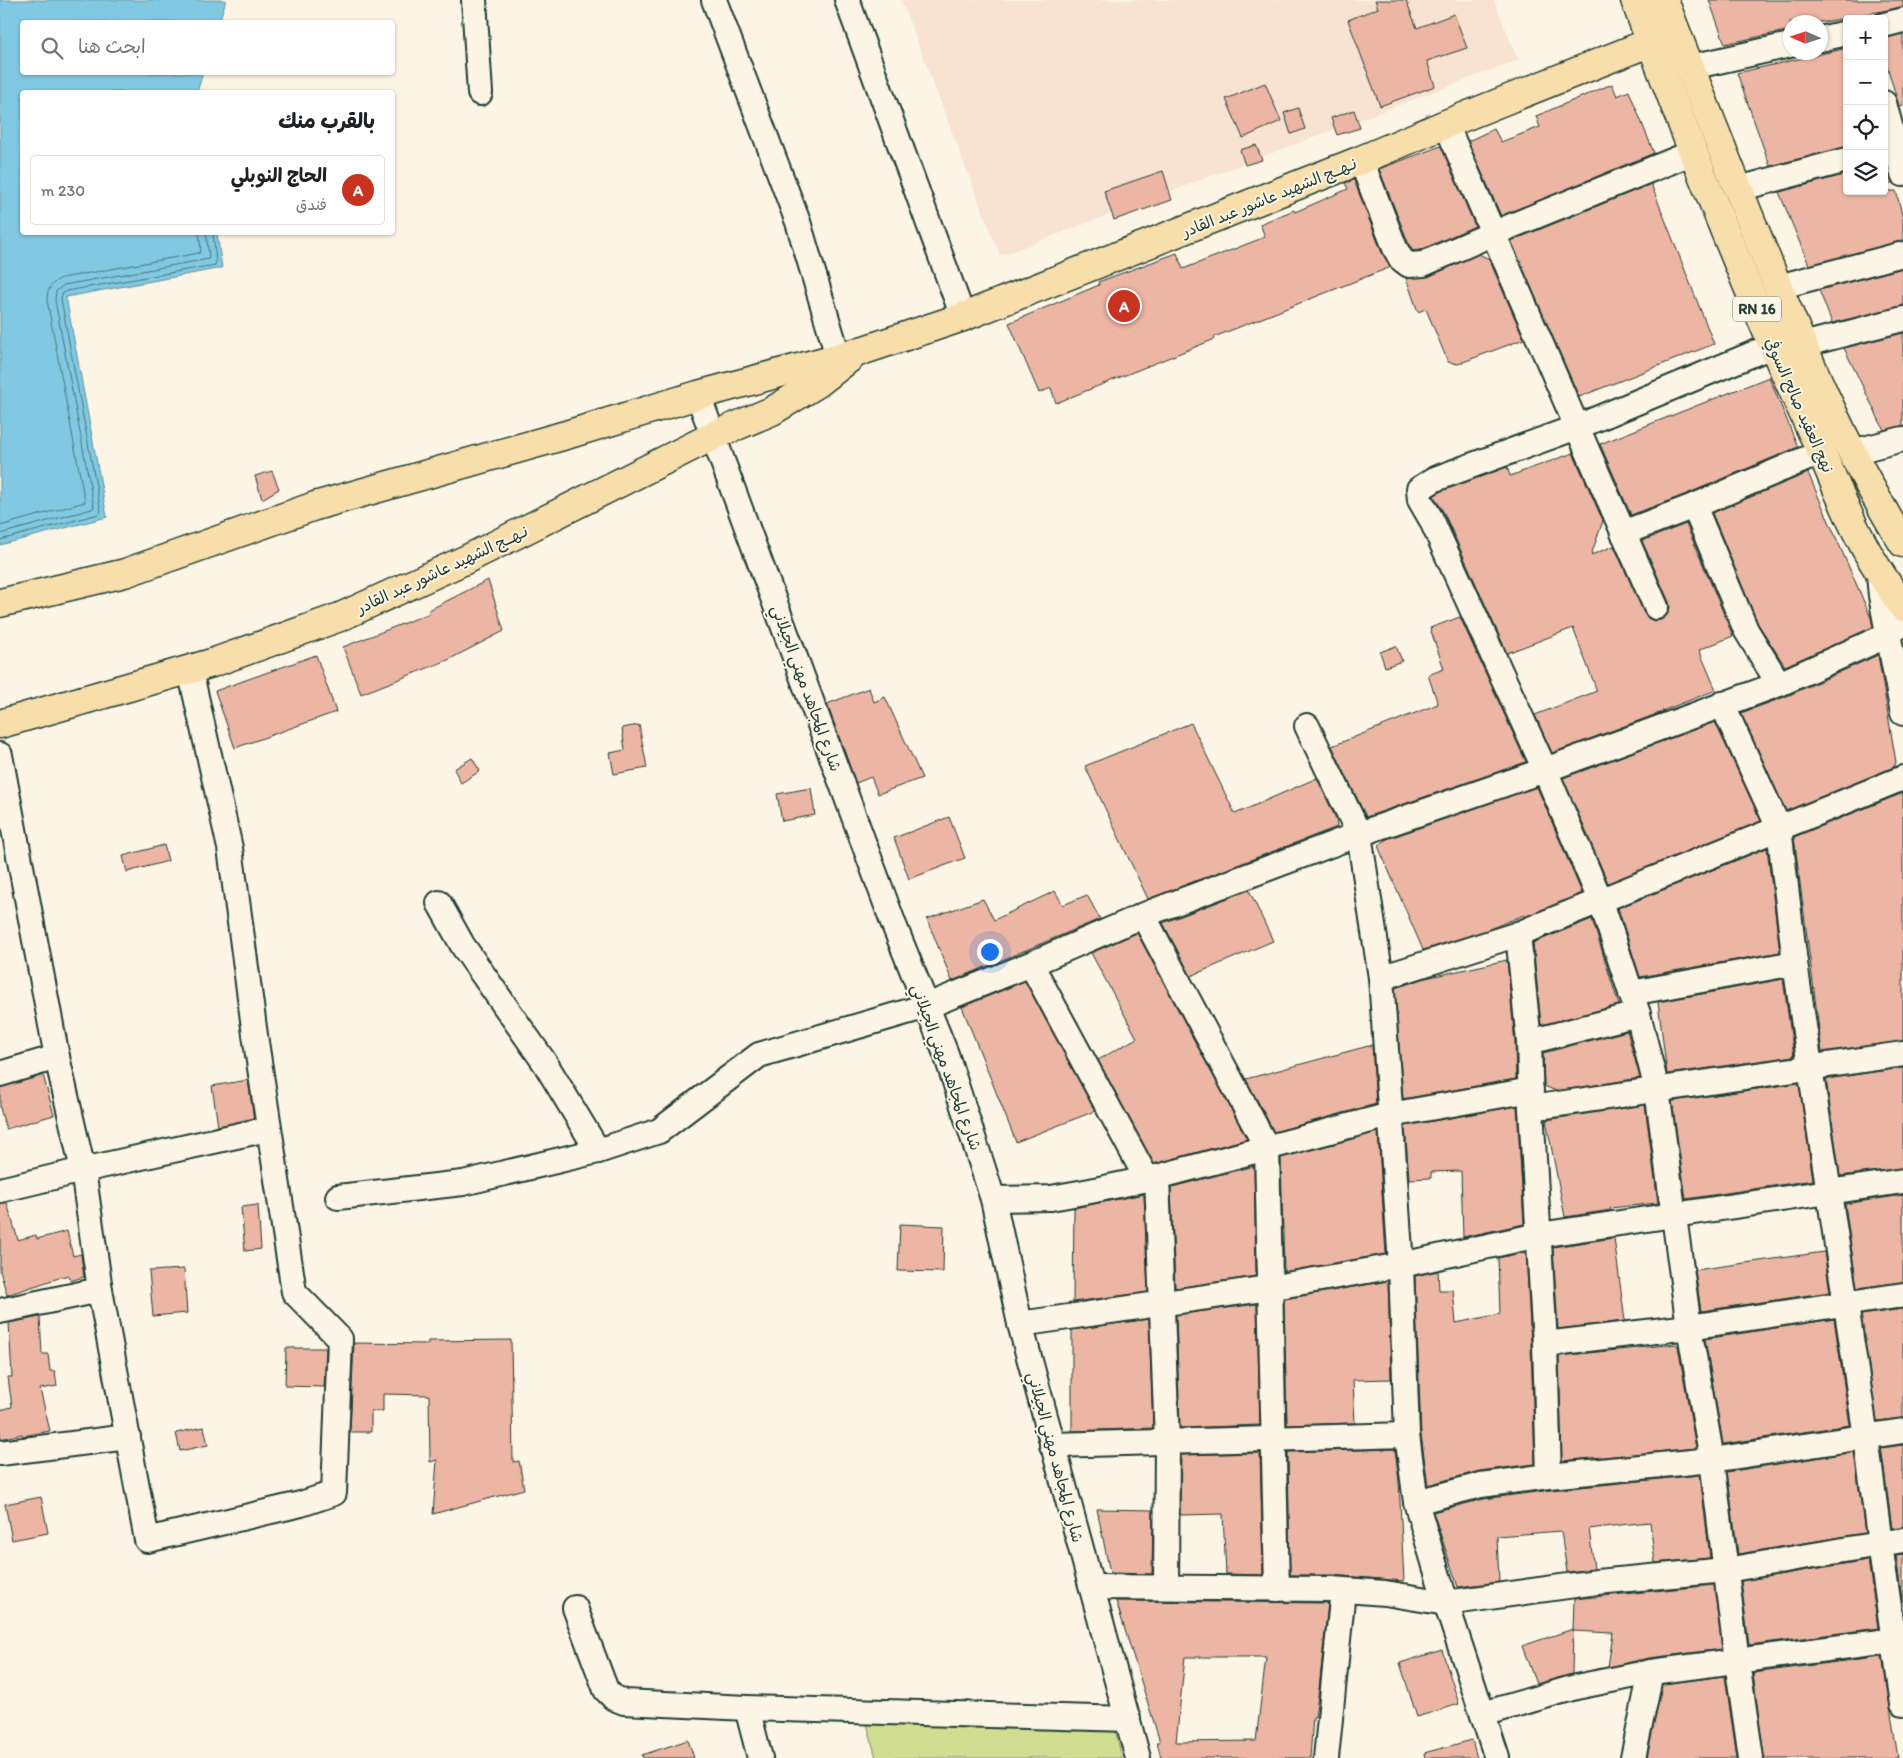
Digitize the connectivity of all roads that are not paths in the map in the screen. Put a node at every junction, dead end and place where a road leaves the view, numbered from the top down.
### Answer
1 (474, 0) edge
2 (714, 0) edge
3 (847, 0) edge
4 (1635, 0) edge
5 (1664, 0) edge
6 (1903, 20) edge
7 (1888, 24) edge
8 (1843, 34) edge
9 (1664, 37) junction
10 (1828, 37) edge
11 (1783, 47) edge
12 (1691, 67) junction
13 (480, 93) dead end
14 (1884, 105) edge
15 (1446, 124) junction
16 (1894, 147) edge
17 (1694, 152) junction
18 (1361, 160) junction
19 (1843, 161) edge
20 (1903, 174) edge
21 (1738, 189) junction
22 (1494, 233) junction
23 (1903, 254) edge
24 (1778, 287) junction
25 (963, 318) junction
26 (1903, 319) edge
27 (1802, 345) junction
28 (1772, 346) junction
29 (848, 354) junction
30 (698, 395) junction
31 (1577, 427) junction
32 (714, 435) junction
33 (1903, 439) edge
34 (1822, 452) junction
35 (1852, 452) junction
36 (1694, 506) junction
37 (1623, 532) junction
38 (1903, 545) edge
39 (1879, 574) junction
40 (0, 603) edge
41 (1656, 607) dead end
42 (1903, 607) edge
43 (1896, 629) edge
44 (190, 670) junction
45 (1778, 684) junction
46 (1722, 704) junction
47 (1903, 713) edge
48 (0, 724) edge
49 (1307, 726) dead end
50 (0, 756) edge
51 (1545, 770) junction
52 (1903, 778) edge
53 (1779, 828) junction
54 (1359, 834) junction
55 (1601, 902) junction
56 (439, 903) dead end
57 (1144, 915) junction
58 (1518, 934) junction
59 (1795, 963) junction
60 (1032, 964) junction
61 (1382, 978) junction
62 (1634, 1004) junction
63 (927, 1006) junction
64 (1529, 1042) junction
65 (1903, 1054) edge
66 (57, 1057) junction
67 (1810, 1067) junction
68 (0, 1074) edge
69 (1657, 1090) junction
70 (1531, 1099) junction
71 (1390, 1116) junction
72 (254, 1132) dead end
73 (1267, 1148) junction
74 (598, 1150) junction
75 (83, 1170) junction
76 (1152, 1178) junction
77 (1903, 1181) edge
78 (0, 1190) edge
79 (1828, 1193) junction
80 (338, 1197) dead end
81 (993, 1199) junction
82 (1674, 1215) junction
83 (1539, 1235) junction
84 (1401, 1264) junction
85 (1269, 1288) junction
86 (100, 1290) junction
87 (1903, 1296) edge
88 (1163, 1304) junction
89 (1845, 1305) junction
90 (0, 1311) edge
91 (1020, 1324) junction
92 (1689, 1327) junction
93 (1546, 1344) junction
94 (1903, 1431) edge
95 (1407, 1435) junction
96 (128, 1437) junction
97 (1866, 1437) junction
98 (1273, 1439) junction
99 (1167, 1442) junction
100 (1052, 1445) junction
101 (0, 1453) edge
102 (1712, 1460) junction
103 (1549, 1476) junction
104 (1416, 1502) junction
105 (1903, 1540) edge
106 (1880, 1544) junction
107 (1726, 1570) junction
108 (1093, 1587) junction
109 (1166, 1587) junction
110 (1277, 1589) junction
111 (1343, 1590) junction
112 (1446, 1603) junction
113 (575, 1608) dead end
114 (1899, 1640) edge
115 (1737, 1661) junction
116 (1651, 1672) junction
117 (1903, 1704) edge
118 (747, 1708) junction
119 (1483, 1714) junction
120 (1128, 1720) junction
121 (760, 1758) edge
122 (1138, 1758) edge
123 (1326, 1758) edge
124 (1497, 1758) edge
125 (1633, 1758) edge
126 (1751, 1758) edge

1 - 13 street
2 - 29 street
3 - 25 street
4 - 9 main road, نهج العقيد صالح السوفي / RN 16
5 - 9 main road, نهج العقيد صالح السوفي / RN 16
6 - 7 street
8 - 10 street
9 - 12 main road, نهج العقيد صالح السوفي / RN 16
9 - 15 main road, نـهــج الشهيد عاشور عبد القادر
9 - 17 main road, نهج العقيد صالح السوفي / RN 16
11 - 12 street
12 - 21 main road, نهج العقيد صالح السوفي / RN 16
14 - 16 street
15 - 18 main road, نـهــج الشهيد عاشور عبد القادر
15 - 22 street
16 - 20 street
17 - 22 street
17 - 28 main road, نهج العقيد صالح السوفي / RN 16
18 - 22 street
18 - 25 main road, نـهــج الشهيد عاشور عبد القادر
19 - 21 street
21 - 24 main road, نهج العقيد صالح السوفي / RN 16
22 - 31 street
23 - 24 street
24 - 27 main road, نهج العقيد صالح السوفي / RN 16
25 - 29 main road, نـهــج الشهيد عاشور عبد القادر
26 - 27 street
27 - 35 main road, نهج العقيد صالح السوفي / RN 16
28 - 31 street
28 - 34 main road, نهج العقيد صالح السوفي / RN 16
29 - 30 main road, نـهــج الشهيد عاشور عبد القادر
29 - 32 main road, نـهــج الشهيد عاشور عبد القادر
30 - 32 street, شارع المجاهد مهني الجيلاني
30 - 40 main road, نـهــج الشهيد عاشور عبد القادر
31 - 37 street
31 - 51 street
32 - 44 main road, نـهــج الشهيد عاشور عبد القادر
32 - 63 street, شارع المجاهد مهني الجيلاني
33 - 35 street
34 - 36 street
34 - 39 main road, نهج العقيد صالح السوفي / RN 16
35 - 38 main road, نهج العقيد صالح السوفي / RN 16
36 - 37 street
36 - 45 street
37 - 41 street
38 - 39 main road
39 - 42 main road, نهج العقيد صالح السوفي / RN 16
39 - 43 street
43 - 45 street
43 - 47 street
44 - 48 main road, نـهــج الشهيد عاشور عبد القادر
44 - 96 street
45 - 46 street
46 - 51 street
46 - 53 street
49 - 54 street
50 - 66 street
51 - 54 street
51 - 55 street
52 - 53 street
53 - 55 street
53 - 59 street
54 - 57 street
54 - 61 street
55 - 58 street
55 - 62 street
56 - 74 street
57 - 60 street
57 - 73 street
58 - 61 street
58 - 64 street
59 - 62 street
59 - 67 street
60 - 63 street
60 - 76 street
61 - 71 street
62 - 64 street
62 - 69 street
63 - 74 street
63 - 81 street, شارع المجاهد مهني الجيلاني
64 - 70 street
65 - 67 street
66 - 68 street
66 - 75 street
67 - 69 street
67 - 79 street
69 - 70 street
69 - 82 street
70 - 71 street
70 - 83 street
71 - 73 street
71 - 84 street
72 - 75 street
73 - 76 street
73 - 85 street
74 - 80 street
75 - 78 street
75 - 86 street
76 - 81 street
76 - 88 street
77 - 79 street
79 - 82 street
79 - 89 street
81 - 91 street, شارع المجاهد مهني الجيلاني
82 - 83 street
82 - 92 street
83 - 84 street
83 - 93 street
84 - 85 street
84 - 95 street
85 - 88 street
85 - 98 street
86 - 90 street
86 - 96 street
87 - 89 street
88 - 91 street
88 - 99 street
89 - 92 street
89 - 97 street
91 - 100 street, شارع المجاهد مهني الجيلاني
92 - 93 street
92 - 102 street
93 - 103 street
94 - 97 street
95 - 98 street
95 - 104 street
96 - 101 street
97 - 102 street
97 - 106 street
98 - 99 street
98 - 110 street
99 - 100 street
99 - 109 street
100 - 108 street, شارع المجاهد مهني الجيلاني
102 - 103 street
102 - 107 street
103 - 104 street
104 - 112 street
105 - 106 street
106 - 107 street
106 - 114 street
107 - 112 street
107 - 115 street
108 - 109 street
108 - 120 street, شارع المجاهد مهني الجيلاني
109 - 110 street
110 - 111 street
111 - 112 street
111 - 123 street
112 - 119 street
113 - 118 street
114 - 115 street
114 - 117 street
115 - 116 street
115 - 126 street
116 - 119 street
116 - 125 street
118 - 120 street
118 - 121 street
119 - 124 street
120 - 122 street, شارع المجاهد مهني الجيلاني

